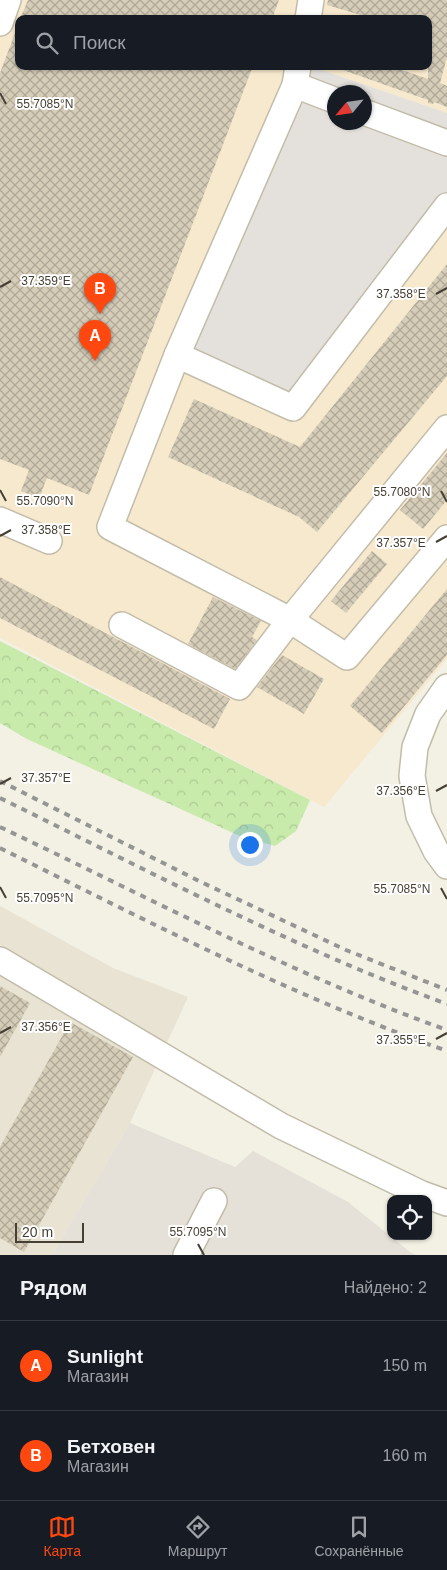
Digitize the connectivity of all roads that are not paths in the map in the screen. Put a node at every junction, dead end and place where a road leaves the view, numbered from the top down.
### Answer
1 (8, 0) edge
2 (311, 0) edge
3 (309, 15) edge
4 (0, 23) edge
5 (296, 76) edge
6 (327, 96) edge
7 (372, 115) edge
8 (447, 143) edge
9 (447, 206) edge
10 (177, 355) junction
11 (447, 428) edge
12 (0, 520) edge
13 (447, 538) edge
14 (49, 541) dead end
15 (290, 620) junction
16 (122, 625) dead end
17 (447, 689) edge
18 (447, 866) edge
19 (0, 960) edge
20 (214, 1201) dead end
21 (447, 1203) edge
22 (186, 1255) edge

1 - 4 street
2 - 3 street
5 - 6 street
5 - 10 street
7 - 8 street
9 - 10 street
10 - 15 street
11 - 15 street
12 - 14 street
13 - 15 street
15 - 16 street
17 - 18 street
19 - 21 street
20 - 22 street

